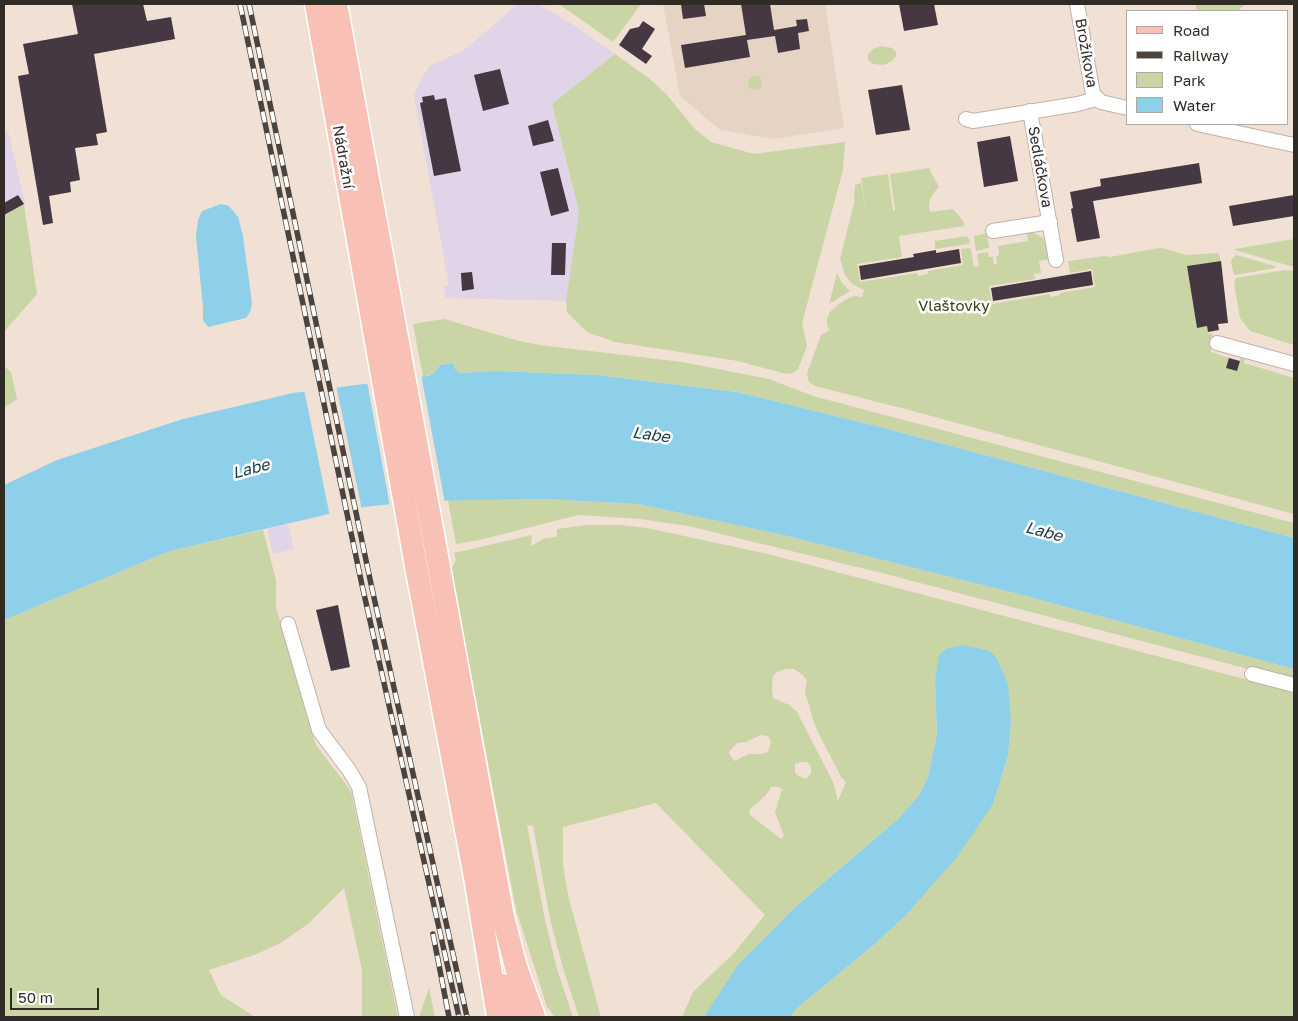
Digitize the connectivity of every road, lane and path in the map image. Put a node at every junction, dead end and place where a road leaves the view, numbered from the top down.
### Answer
1 (316, 4) edge
2 (336, 4) edge
3 (1077, 4) edge
4 (1090, 101) junction
5 (1126, 108) edge
6 (1030, 111) junction
7 (966, 119) dead end
8 (1203, 125) edge
9 (1294, 145) edge
10 (1050, 222) junction
11 (993, 231) dead end
12 (1056, 260) dead end
13 (382, 311) junction
14 (1217, 343) dead end
15 (1294, 364) edge
16 (288, 624) dead end
17 (1252, 674) dead end
18 (1294, 685) edge
19 (474, 877) junction
20 (407, 1017) edge
21 (498, 1017) edge
22 (516, 1017) edge
23 (534, 1017) edge

1 - 13 main road, Nádražní
2 - 13 main road, Nádražní
3 - 4 street, Brožíkova
4 - 5 street, Brožíkova
4 - 6 street, Sedláčkova
6 - 7 street, Sedláčkova
6 - 10 street, Sedláčkova
8 - 9 street
10 - 11 street, Sedláčkova
10 - 12 street, Sedláčkova
13 - 19 main road
13 - 23 main road
14 - 15 street
16 - 20 street
17 - 18 street
19 - 21 main road
19 - 22 main road

